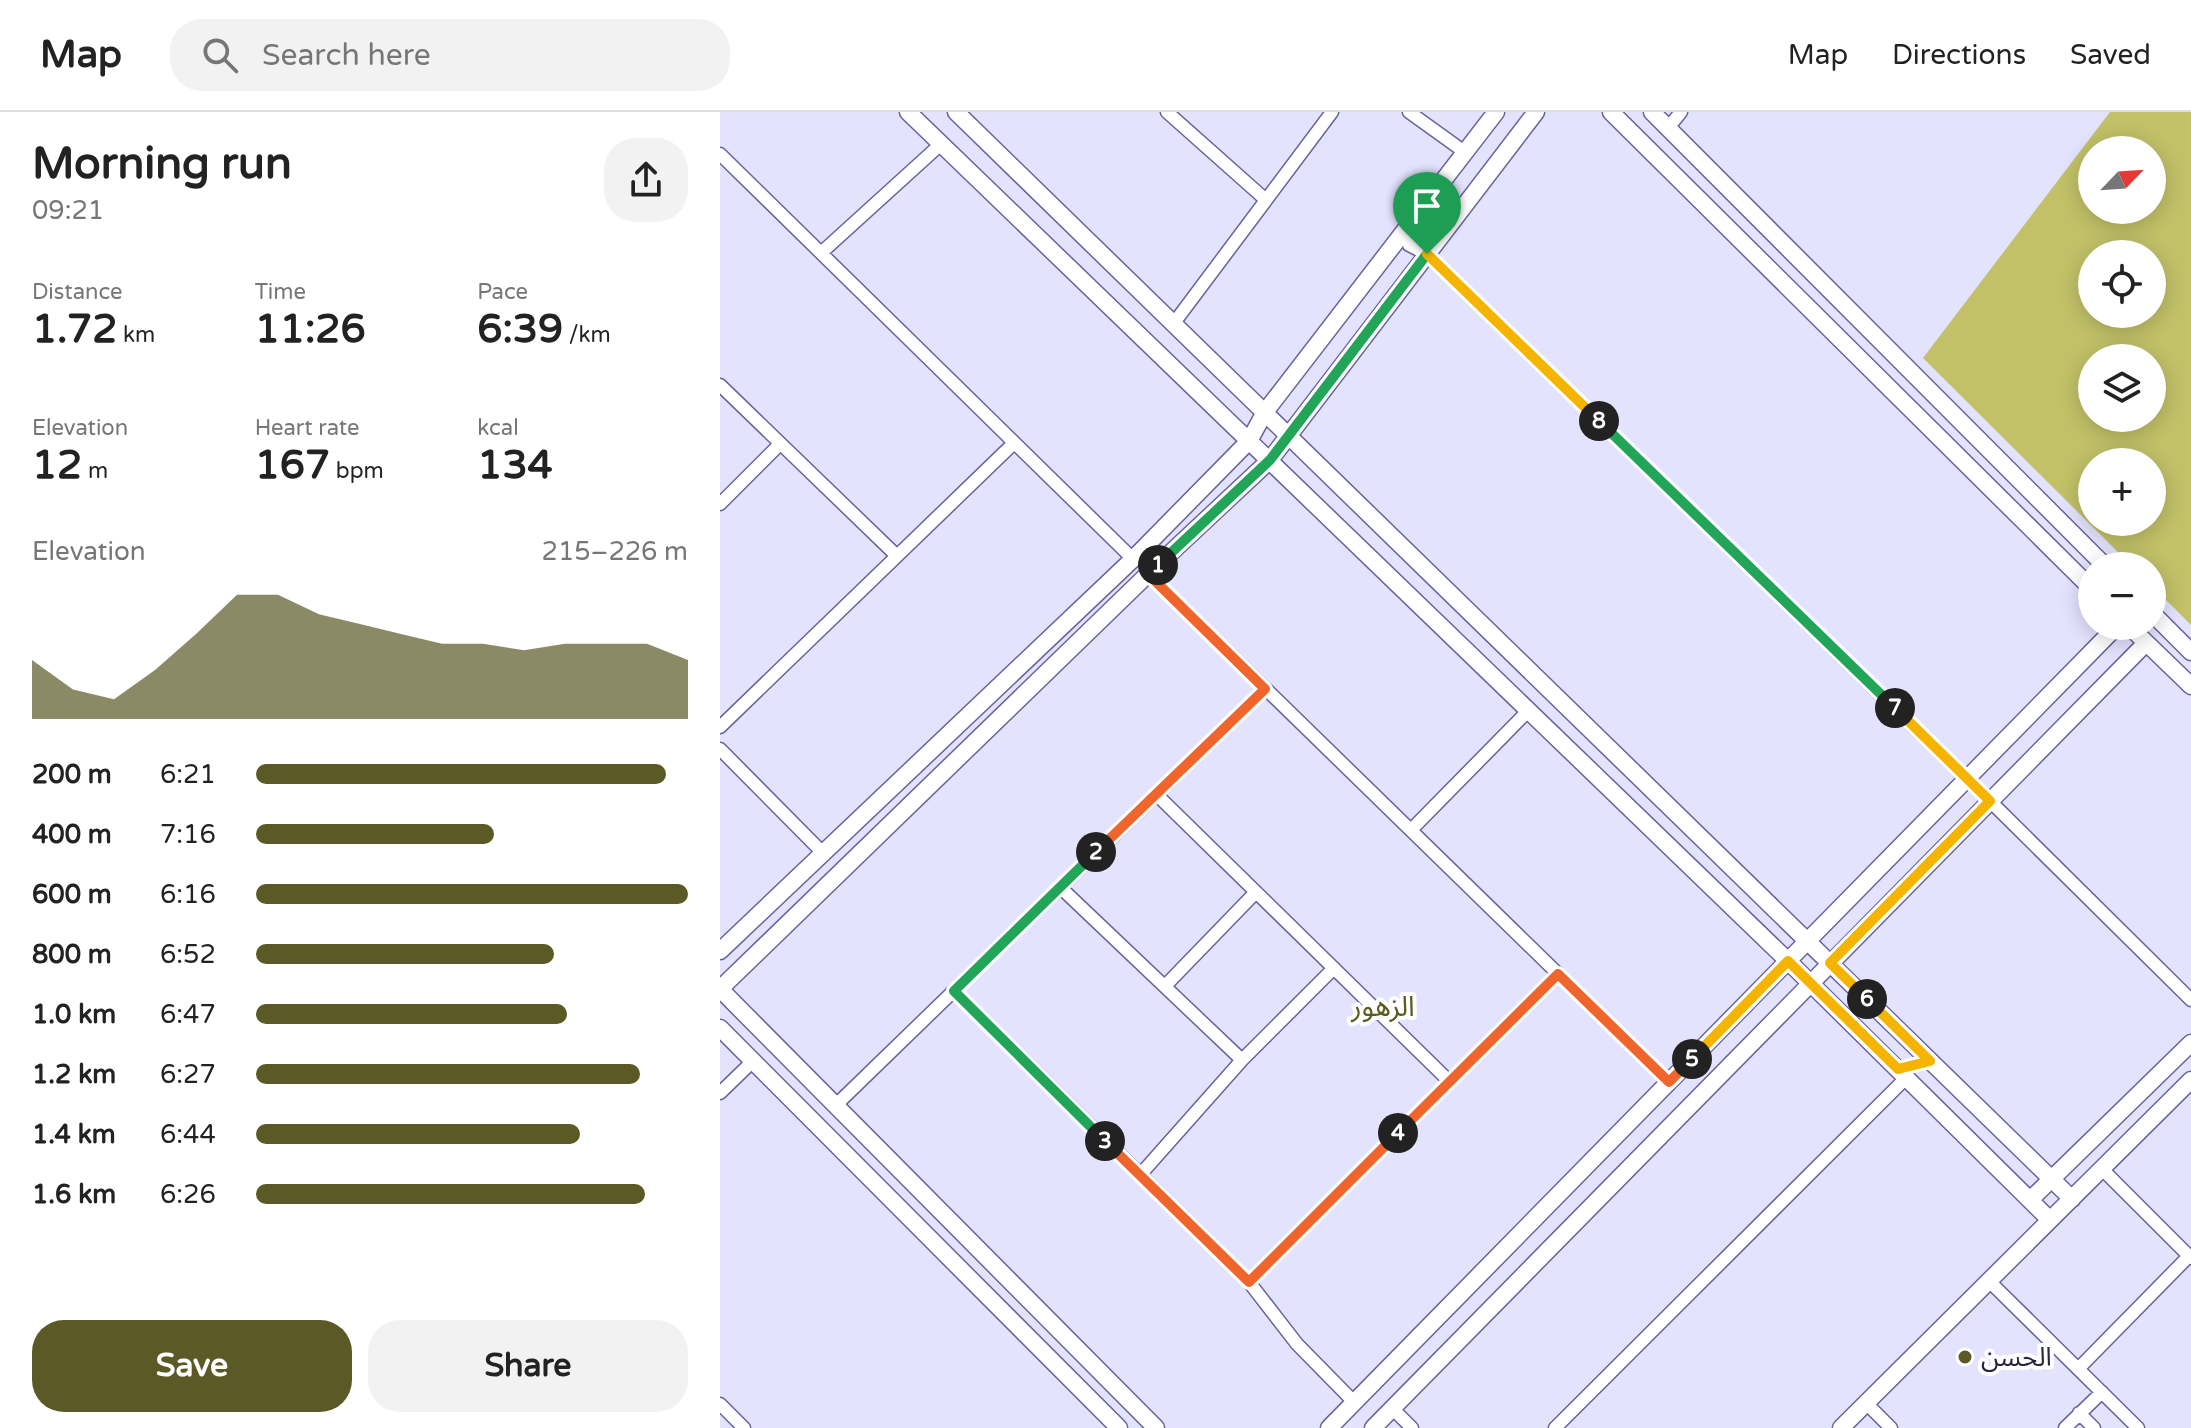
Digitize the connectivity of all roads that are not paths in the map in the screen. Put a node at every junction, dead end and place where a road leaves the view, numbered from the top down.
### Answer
1 (908, 112) edge
2 (956, 112) edge
3 (1168, 112) edge
4 (1332, 112) edge
5 (1409, 112) edge
6 (1496, 112) edge
7 (1536, 112) edge
8 (1611, 112) edge
9 (1652, 112) edge
10 (1681, 112) edge
11 (1668, 128) junction
12 (941, 144) junction
13 (1466, 153) junction
14 (720, 154) edge
15 (1266, 200) junction
16 (1408, 228) junction
17 (821, 253) junction
18 (1427, 254) junction
19 (1174, 323) junction
20 (720, 385) edge
21 (1265, 412) junction
22 (1289, 436) junction
23 (1249, 441) junction
24 (1014, 443) junction
25 (779, 445) junction
26 (1270, 460) junction
27 (720, 504) edge
28 (2091, 552) edge
29 (897, 556) junction
30 (1133, 559) junction
31 (1148, 574) junction
32 (2078, 575) edge
33 (2166, 627) edge
34 (2103, 640) edge
35 (2143, 640) edge
36 (2146, 643) junction
37 (2191, 652) edge
38 (2191, 686) edge
39 (1265, 689) junction
40 (1529, 710) junction
41 (720, 727) edge
42 (720, 749) edge
43 (1967, 778) junction
44 (1156, 794) junction
45 (1990, 801) junction
46 (1411, 830) junction
47 (823, 853) junction
48 (1060, 887) junction
49 (1256, 892) junction
50 (1807, 941) junction
51 (720, 951) edge
52 (1788, 961) junction
53 (1830, 963) junction
54 (1334, 968) junction
55 (1558, 974) junction
56 (1811, 983) junction
57 (1165, 986) junction
58 (720, 989) edge
59 (954, 991) junction
60 (2191, 1000) edge
61 (720, 1028) edge
62 (2191, 1043) edge
63 (1242, 1060) junction
64 (753, 1061) junction
65 (1930, 1061) junction
66 (1903, 1073) junction
67 (2191, 1080) edge
68 (1450, 1082) junction
69 (1669, 1082) junction
70 (720, 1093) edge
71 (835, 1106) junction
72 (2102, 1169) junction
73 (1140, 1175) junction
74 (2051, 1179) junction
75 (2072, 1199) junction
76 (2030, 1200) junction
77 (2050, 1220) junction
78 (2190, 1257) edge
79 (1989, 1281) junction
80 (1249, 1282) junction
81 (2078, 1369) junction
82 (2102, 1392) junction
83 (1354, 1402) junction
84 (1866, 1403) junction
85 (720, 1404) edge
86 (1392, 1408) junction
87 (2079, 1413) junction
88 (740, 1427) edge
89 (1119, 1428) edge
90 (1156, 1428) edge
91 (1329, 1428) edge
92 (1373, 1428) edge
93 (1412, 1428) edge
94 (1555, 1428) edge
95 (1841, 1428) edge
96 (1891, 1428) edge
97 (2065, 1428) edge
98 (2094, 1428) edge
99 (2138, 1428) edge

1 - 12 street
2 - 19 street
3 - 15 street
4 - 15 street
5 - 13 street
6 - 13 street
7 - 18 street
8 - 32 street
9 - 11 street
10 - 11 street
11 - 28 street
12 - 17 street
12 - 23 street
13 - 16 street
14 - 17 street
15 - 19 street
16 - 18 street
16 - 21 street
17 - 24 street
18 - 22 street
18 - 43 street
19 - 21 street
20 - 25 street
21 - 22 street
21 - 23 street
22 - 26 street
22 - 50 street
23 - 26 street
23 - 30 street
24 - 29 street
24 - 30 street
25 - 27 street
25 - 29 street
26 - 31 street
26 - 40 street
29 - 41 street
30 - 47 street
31 - 39 street
31 - 58 street
33 - 37 street
34 - 43 street
35 - 36 street
36 - 38 street
36 - 45 street
39 - 44 street
39 - 46 street
40 - 46 street
40 - 52 street
42 - 47 street
43 - 45 street
43 - 50 street
44 - 48 street
44 - 49 street
45 - 53 street
45 - 60 street
46 - 55 street
47 - 51 street
48 - 57 street
48 - 59 street
49 - 54 street
49 - 57 street
50 - 52 street
50 - 53 street
52 - 56 street
52 - 69 street
53 - 56 street
53 - 65 street
54 - 63 street
54 - 68 street
55 - 68 street
55 - 69 street
56 - 66 street
56 - 86 street
57 - 63 street
58 - 71 street
59 - 71 street
59 - 73 street
61 - 64 street
62 - 74 street
63 - 73 street
64 - 70 street
64 - 89 street
65 - 66 street
65 - 74 street
66 - 76 street
66 - 94 street
67 - 72 street
68 - 80 street
69 - 83 street
71 - 90 street
72 - 75 street
72 - 78 street
73 - 80 street
74 - 75 street
74 - 76 street
75 - 77 street
76 - 77 street
77 - 79 street
78 - 81 street
79 - 81 street
79 - 84 street
80 - 83 street
81 - 82 street
82 - 87 street
82 - 99 street
83 - 91 street
84 - 95 street
84 - 96 street
85 - 88 street
86 - 92 street
86 - 93 street
87 - 97 street
87 - 98 street

